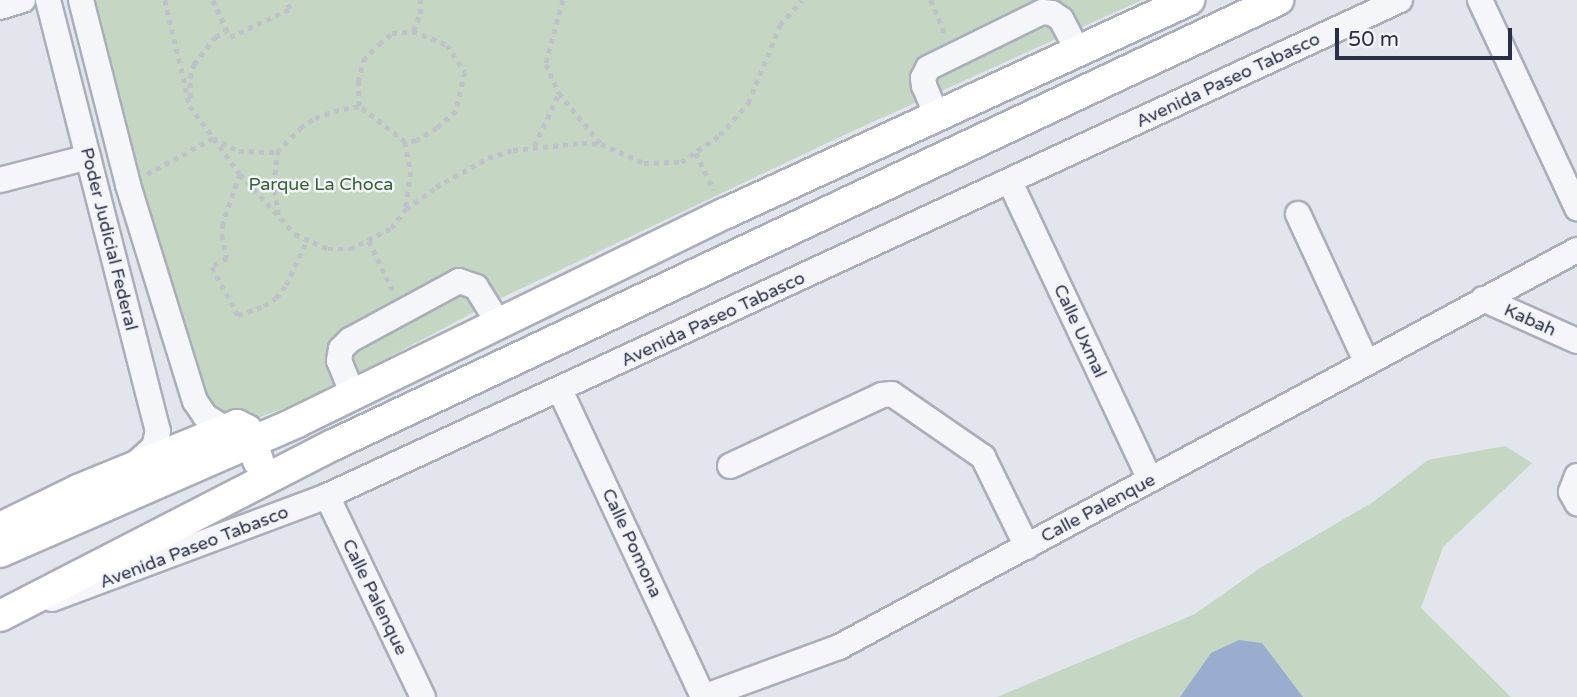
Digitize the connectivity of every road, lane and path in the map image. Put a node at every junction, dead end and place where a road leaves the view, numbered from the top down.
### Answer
1 (23, 0) edge
2 (48, 0) edge
3 (81, 0) edge
4 (165, 0) edge
5 (213, 0) edge
6 (285, 0) edge
7 (420, 0) edge
8 (564, 0) edge
9 (802, 0) edge
10 (931, 0) edge
11 (1189, 0) edge
12 (1278, 0) edge
13 (1401, 0) edge
14 (1480, 0) edge
15 (0, 6) edge
16 (227, 30) junction
17 (413, 31) junction
18 (1078, 51) junction
19 (954, 55) junction
20 (559, 93) junction
21 (190, 106) junction
22 (359, 106) junction
23 (936, 116) junction
24 (213, 138) junction
25 (405, 142) junction
26 (601, 144) junction
27 (534, 147) junction
28 (277, 152) junction
29 (696, 153) junction
30 (88, 157) junction
31 (240, 174) junction
32 (0, 180) edge
33 (1010, 181) junction
34 (128, 185) junction
35 (1577, 208) edge
36 (406, 209) junction
37 (726, 213) junction
38 (1298, 214) dead end
39 (279, 216) junction
40 (307, 240) junction
41 (369, 242) junction
42 (1577, 250) edge
43 (1483, 299) junction
44 (402, 311) junction
45 (499, 324) junction
46 (1577, 341) edge
47 (1366, 361) junction
48 (560, 390) junction
49 (353, 395) junction
50 (226, 429) junction
51 (253, 443) junction
52 (730, 466) dead end
53 (131, 468) junction
54 (1577, 476) edge
55 (264, 480) junction
56 (1150, 480) junction
57 (327, 496) junction
58 (1577, 503) edge
59 (0, 528) edge
60 (1027, 547) junction
61 (0, 552) edge
62 (7, 612) edge
63 (423, 697) edge
64 (703, 697) edge

1 - 15 street
2 - 30 street, Poder Judicial Federal
3 - 34 street, Poder Judicial Federal
4 - 21 path
5 - 16 path
6 - 16 path
7 - 17 path
8 - 20 path
9 - 29 path
10 - 19 path
11 - 18 main road
12 - 55 main road, Avenida Paseo Tabasco
13 - 33 street, Avenida Paseo Tabasco
14 - 35 street
16 - 21 path
17 - 22 path
17 - 25 path
18 - 19 street
18 - 23 main road
19 - 23 street
20 - 26 path
20 - 27 path
21 - 24 path
22 - 25 path
22 - 28 path
23 - 37 main road
24 - 28 path
24 - 31 path
24 - 34 path
25 - 36 path
26 - 27 path
26 - 29 path
27 - 36 path
28 - 39 path
29 - 37 path
30 - 32 street
30 - 53 street, Poder Judicial Federal
31 - 39 path
31 - 40 path
33 - 48 street, Avenida Paseo Tabasco
33 - 56 street, Calle Uxmal
34 - 50 street, Poder Judicial Federal
36 - 41 path
37 - 45 main road
38 - 47 street
39 - 40 path
40 - 41 path
41 - 44 path
42 - 43 street, Calle Palenque
43 - 46 street, Kabah
43 - 47 street, Calle Palenque
44 - 45 street
44 - 49 street
45 - 49 main road
47 - 56 street, Calle Palenque
48 - 57 street, Avenida Paseo Tabasco
48 - 64 street, Calle Pomona
49 - 51 main road
50 - 51 main road
50 - 53 main road
51 - 55 main road
51 - 61 main road
52 - 60 street
53 - 59 main road
54 - 58 street
55 - 62 main road, Avenida Paseo Tabasco
56 - 60 street, Calle Palenque
57 - 62 street, Avenida Paseo Tabasco
57 - 63 street, Calle Palenque
60 - 64 street, Calle Palenque

